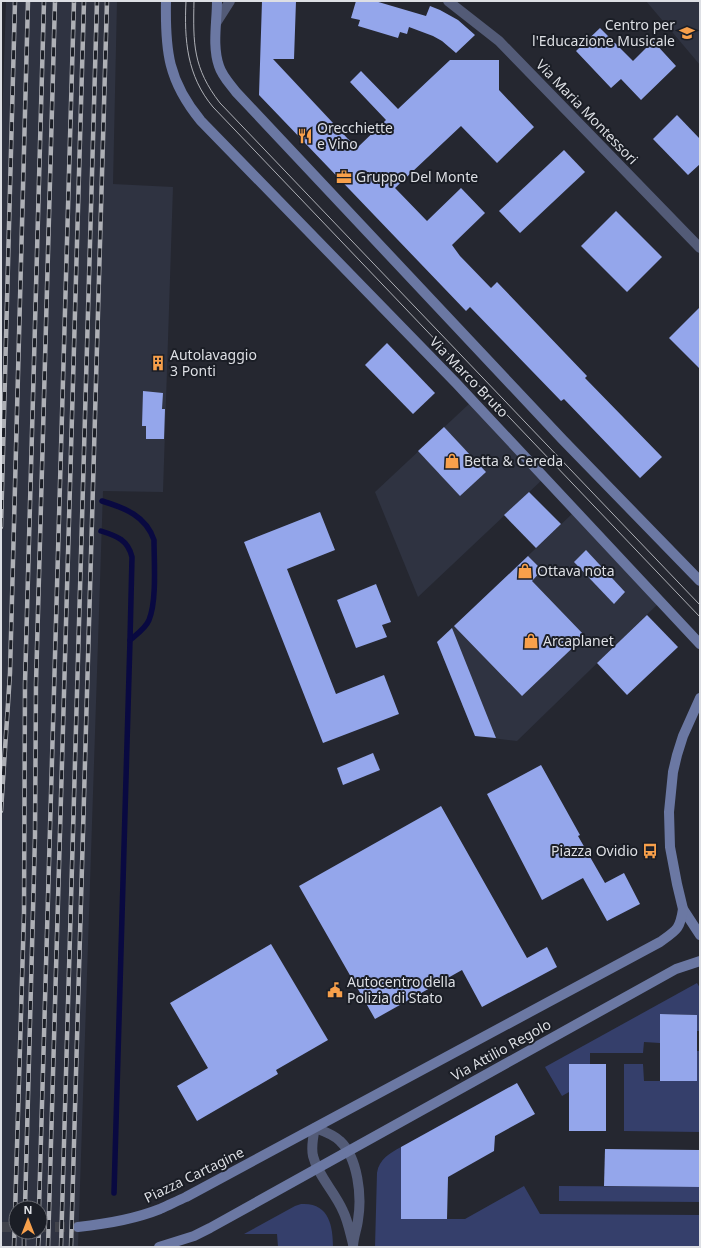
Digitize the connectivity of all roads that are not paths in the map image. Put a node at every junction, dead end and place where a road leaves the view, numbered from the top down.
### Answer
1 (166, 1) edge
2 (217, 1) edge
3 (230, 1) edge
4 (448, 1) edge
5 (216, 23) junction
6 (700, 248) edge
7 (700, 581) edge
8 (700, 644) edge
9 (700, 698) edge
10 (683, 908) junction
11 (700, 935) edge
12 (700, 961) edge
13 (315, 1128) junction
14 (349, 1151) junction
15 (318, 1169) junction
16 (78, 1226) tunnel mouth
17 (353, 1246) edge
18 (159, 1247) edge

1 - 8 main road, Via Marco Bruto
2 - 5 main road, Via Marco Bruto
3 - 5 street
4 - 6 street, Via Maria Montessori
5 - 7 main road, Via Marco Bruto
9 - 10 main road
10 - 11 main road
10 - 13 main road, Via Attilio Regolo
12 - 14 main road, Via Attilio Regolo
13 - 14 street
13 - 15 street
13 - 16 main road, Piazza Cartagine
14 - 15 main road, Via Attilio Regolo
14 - 17 street
15 - 17 street
15 - 18 main road

